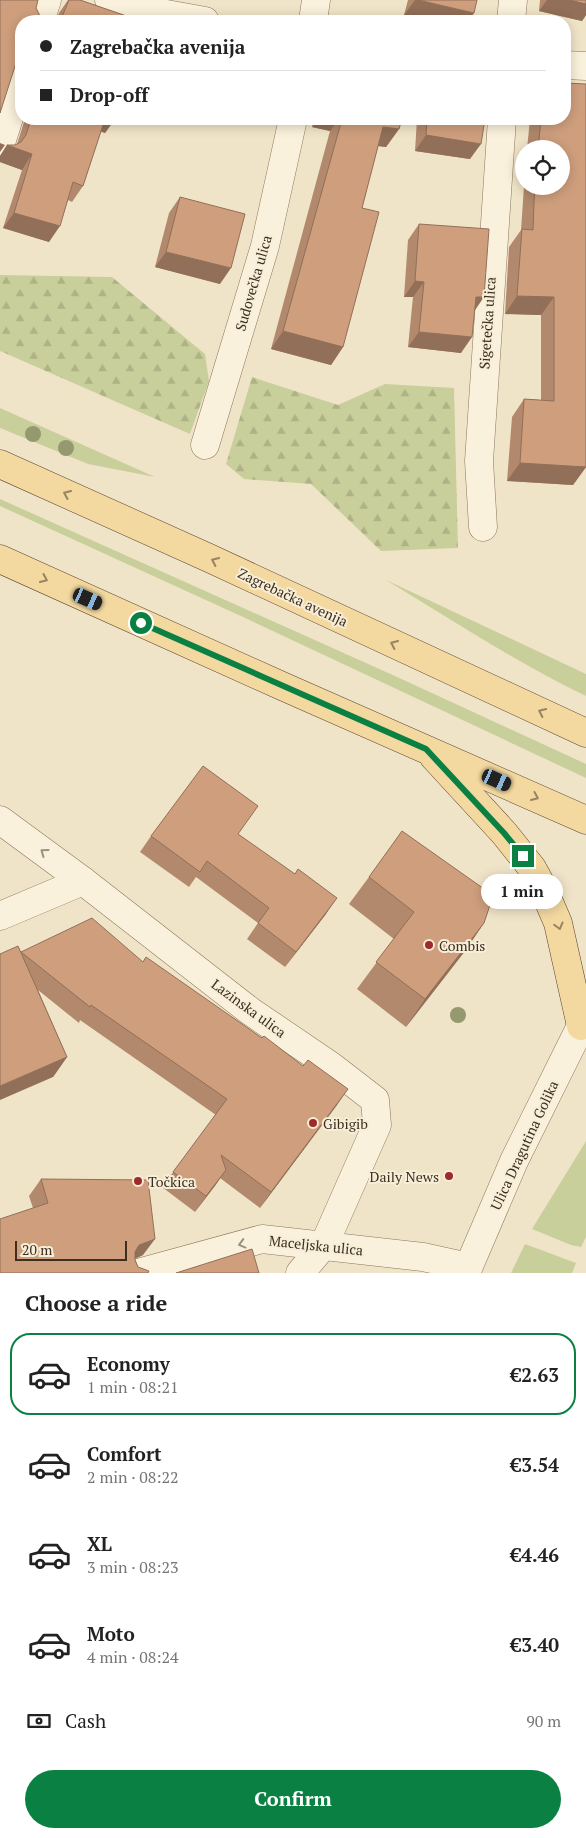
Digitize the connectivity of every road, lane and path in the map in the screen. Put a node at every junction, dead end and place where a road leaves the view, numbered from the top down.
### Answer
1 (47, 0) edge
2 (110, 0) edge
3 (316, 0) edge
4 (513, 0) edge
5 (42, 15) edge
6 (172, 15) edge
7 (314, 15) edge
8 (512, 15) edge
9 (571, 65) edge
10 (586, 66) edge
11 (15, 99) edge
12 (292, 125) edge
13 (502, 125) edge
14 (0, 146) edge
15 (205, 444) dead end
16 (0, 464) edge
17 (483, 528) dead end
18 (0, 559) edge
19 (586, 733) edge
20 (426, 749) junction
21 (0, 820) edge
22 (586, 820) edge
23 (83, 881) junction
24 (0, 916) edge
25 (583, 1023) edge
26 (324, 1245) junction
27 (467, 1270) edge
28 (138, 1273) edge
29 (300, 1273) edge

1 - 5 street
2 - 6 street
3 - 7 street
4 - 8 street
9 - 10 street
11 - 14 street
12 - 15 street, Sudovečka ulica
13 - 17 street, Sigetečka ulica
19 -> 16 main road, Zagrebačka avenija
18 -> 20 main road
20 -> 22 main road
20 -> 25 main road
23 -> 21 street, Lazinska ulica
23 - 24 street
23 - 26 street, Lazinska ulica
25 - 27 street, Ulica Dragutina Golika
26 - 27 street, Maceljska ulica
26 -> 28 street, Maceljska ulica
26 - 29 street, Lazinska ulica

